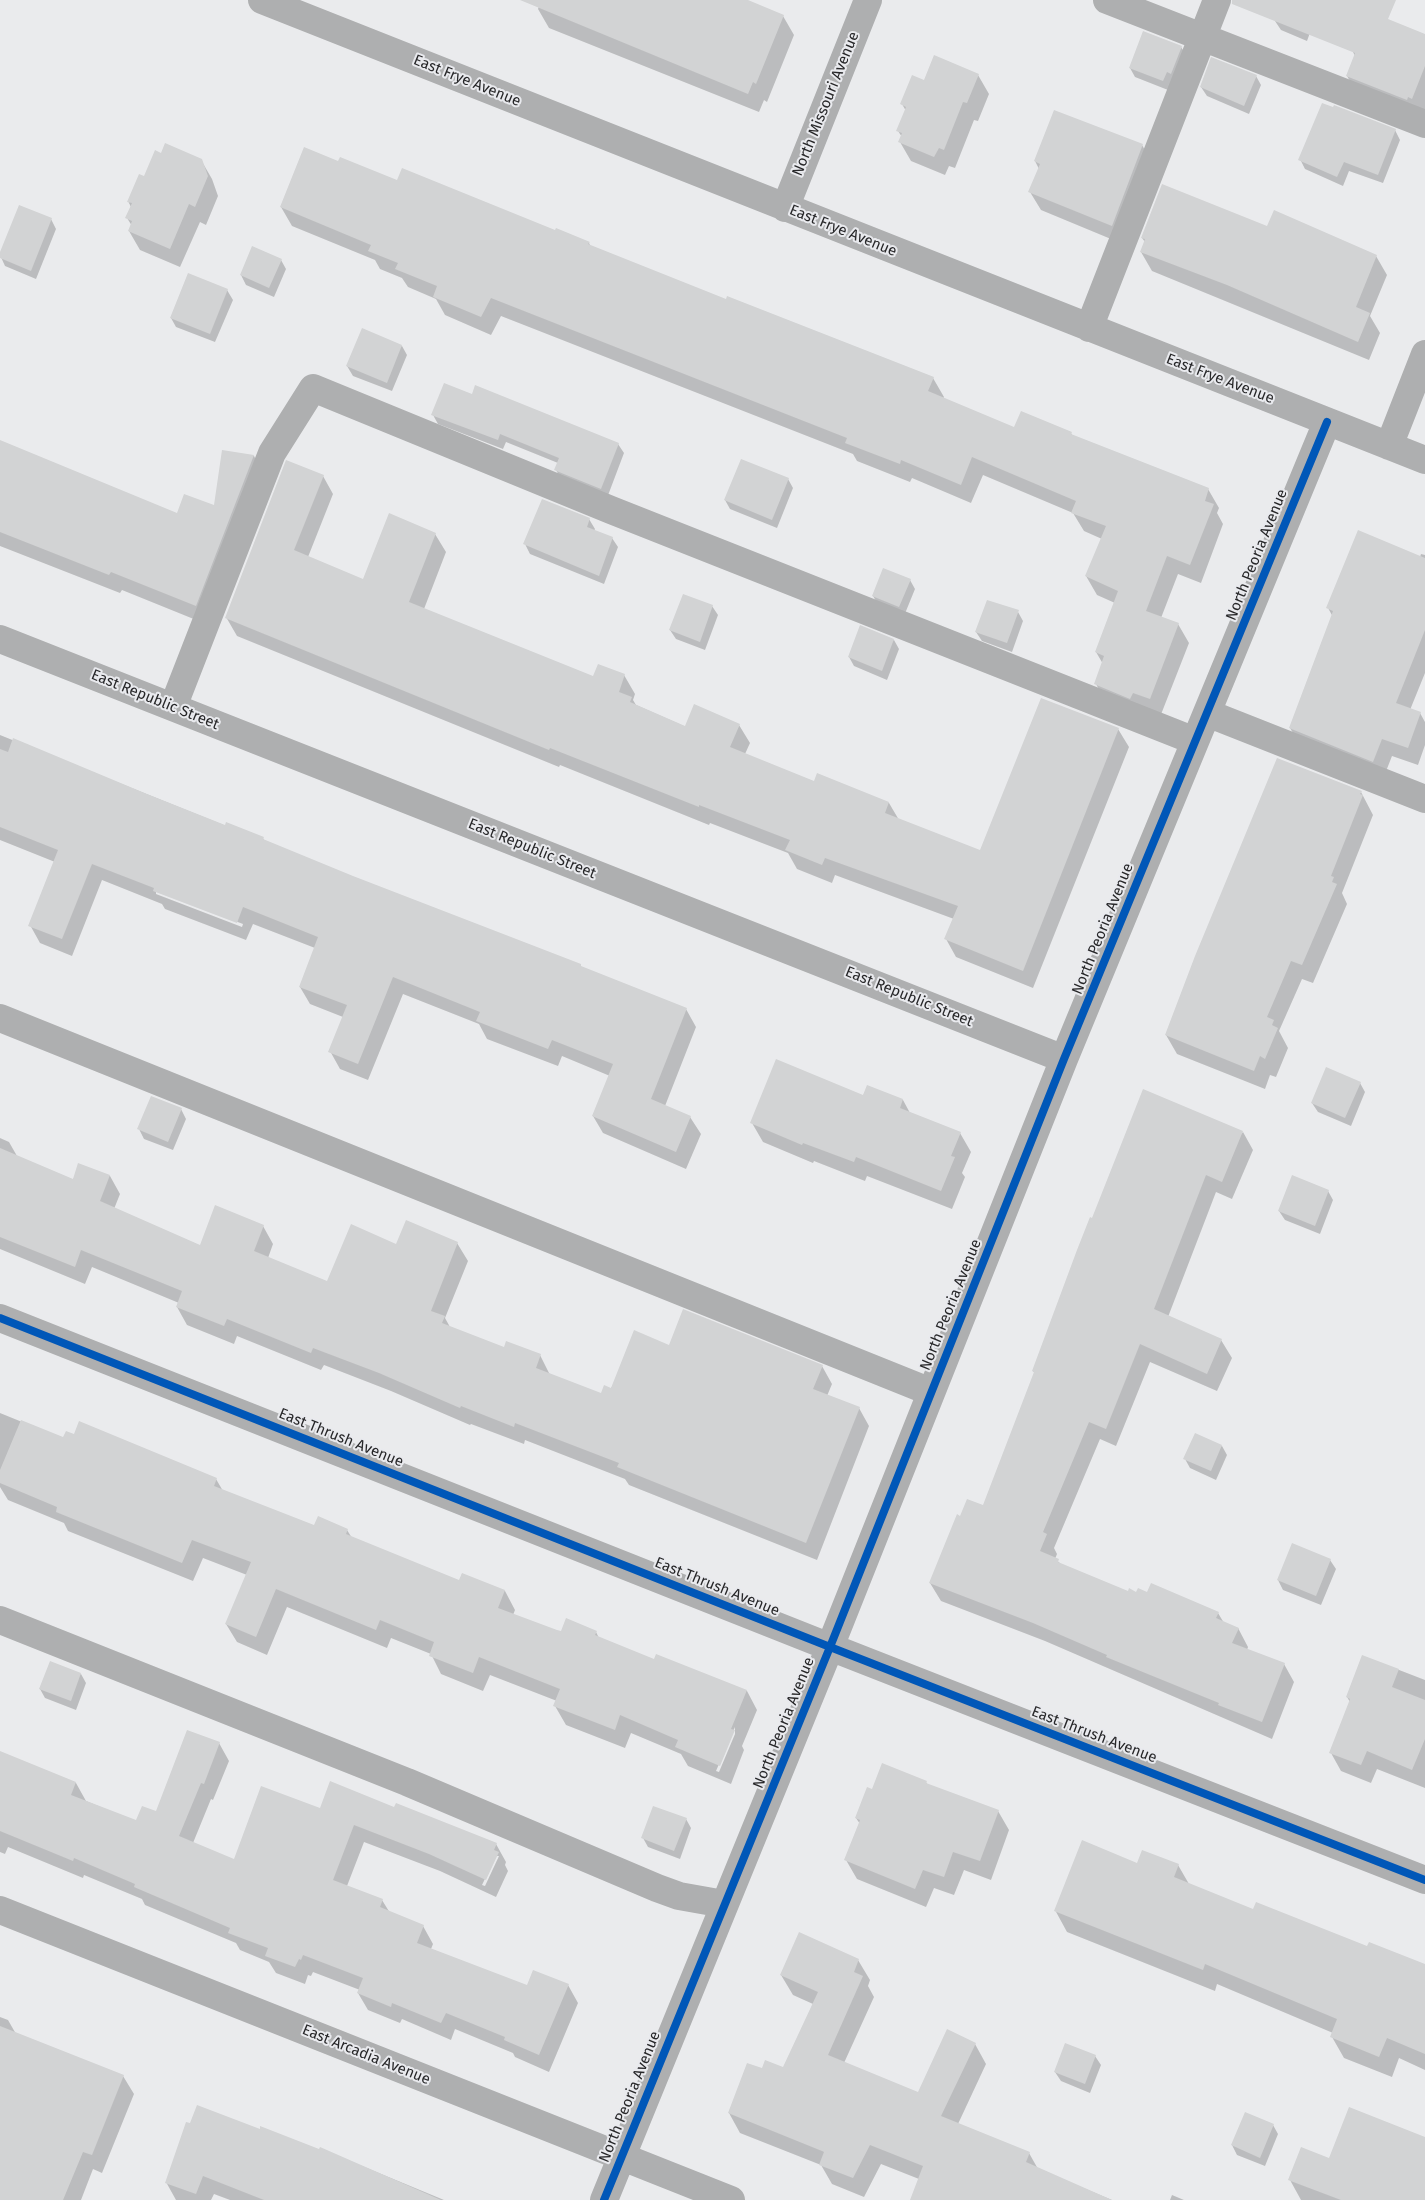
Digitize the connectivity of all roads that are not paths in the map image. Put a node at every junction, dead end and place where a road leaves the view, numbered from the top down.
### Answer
1 (262, 0) edge
2 (868, 0) edge
3 (1107, 0) edge
4 (1217, 0) edge
5 (1203, 37) junction
6 (1425, 124) edge
7 (785, 208) junction
8 (1089, 328) junction
9 (1425, 354) edge
10 (1327, 422) junction
11 (1389, 446) junction
12 (1425, 460) edge
13 (0, 639) edge
14 (173, 707) junction
15 (1207, 713) junction
16 (1196, 741) junction
17 (1425, 798) edge
18 (0, 1018) edge
19 (1064, 1059) junction
20 (0, 1318) edge
21 (931, 1392) junction
22 (0, 1620) edge
23 (830, 1647) junction
24 (1425, 1880) edge
25 (724, 1904) junction
26 (0, 1910) edge
27 (621, 2156) junction
28 (604, 2200) edge
29 (731, 2200) edge

1 - 7 street, East Frye Avenue
2 - 7 street, North Missouri Avenue
3 - 5 street
4 - 5 street
5 - 6 street
5 - 8 street
7 - 8 street, East Frye Avenue
8 - 10 street, East Frye Avenue
9 - 11 street
10 - 11 street, East Frye Avenue
10 - 15 street, North Peoria Avenue
11 - 12 street, East Frye Avenue
13 - 14 street, East Republic Street
14 - 16 street
14 - 19 street, East Republic Street
15 - 16 street, North Peoria Avenue
15 - 17 street
16 - 19 street, North Peoria Avenue
18 - 21 street
19 - 21 street, North Peoria Avenue
20 - 23 street, East Thrush Avenue
21 - 23 street, North Peoria Avenue
22 - 25 street
23 - 24 street, East Thrush Avenue
23 - 25 street, North Peoria Avenue
25 - 27 street, North Peoria Avenue
26 - 27 street, East Arcadia Avenue
27 - 28 street, North Peoria Avenue
27 - 29 street, East Arcadia Avenue

